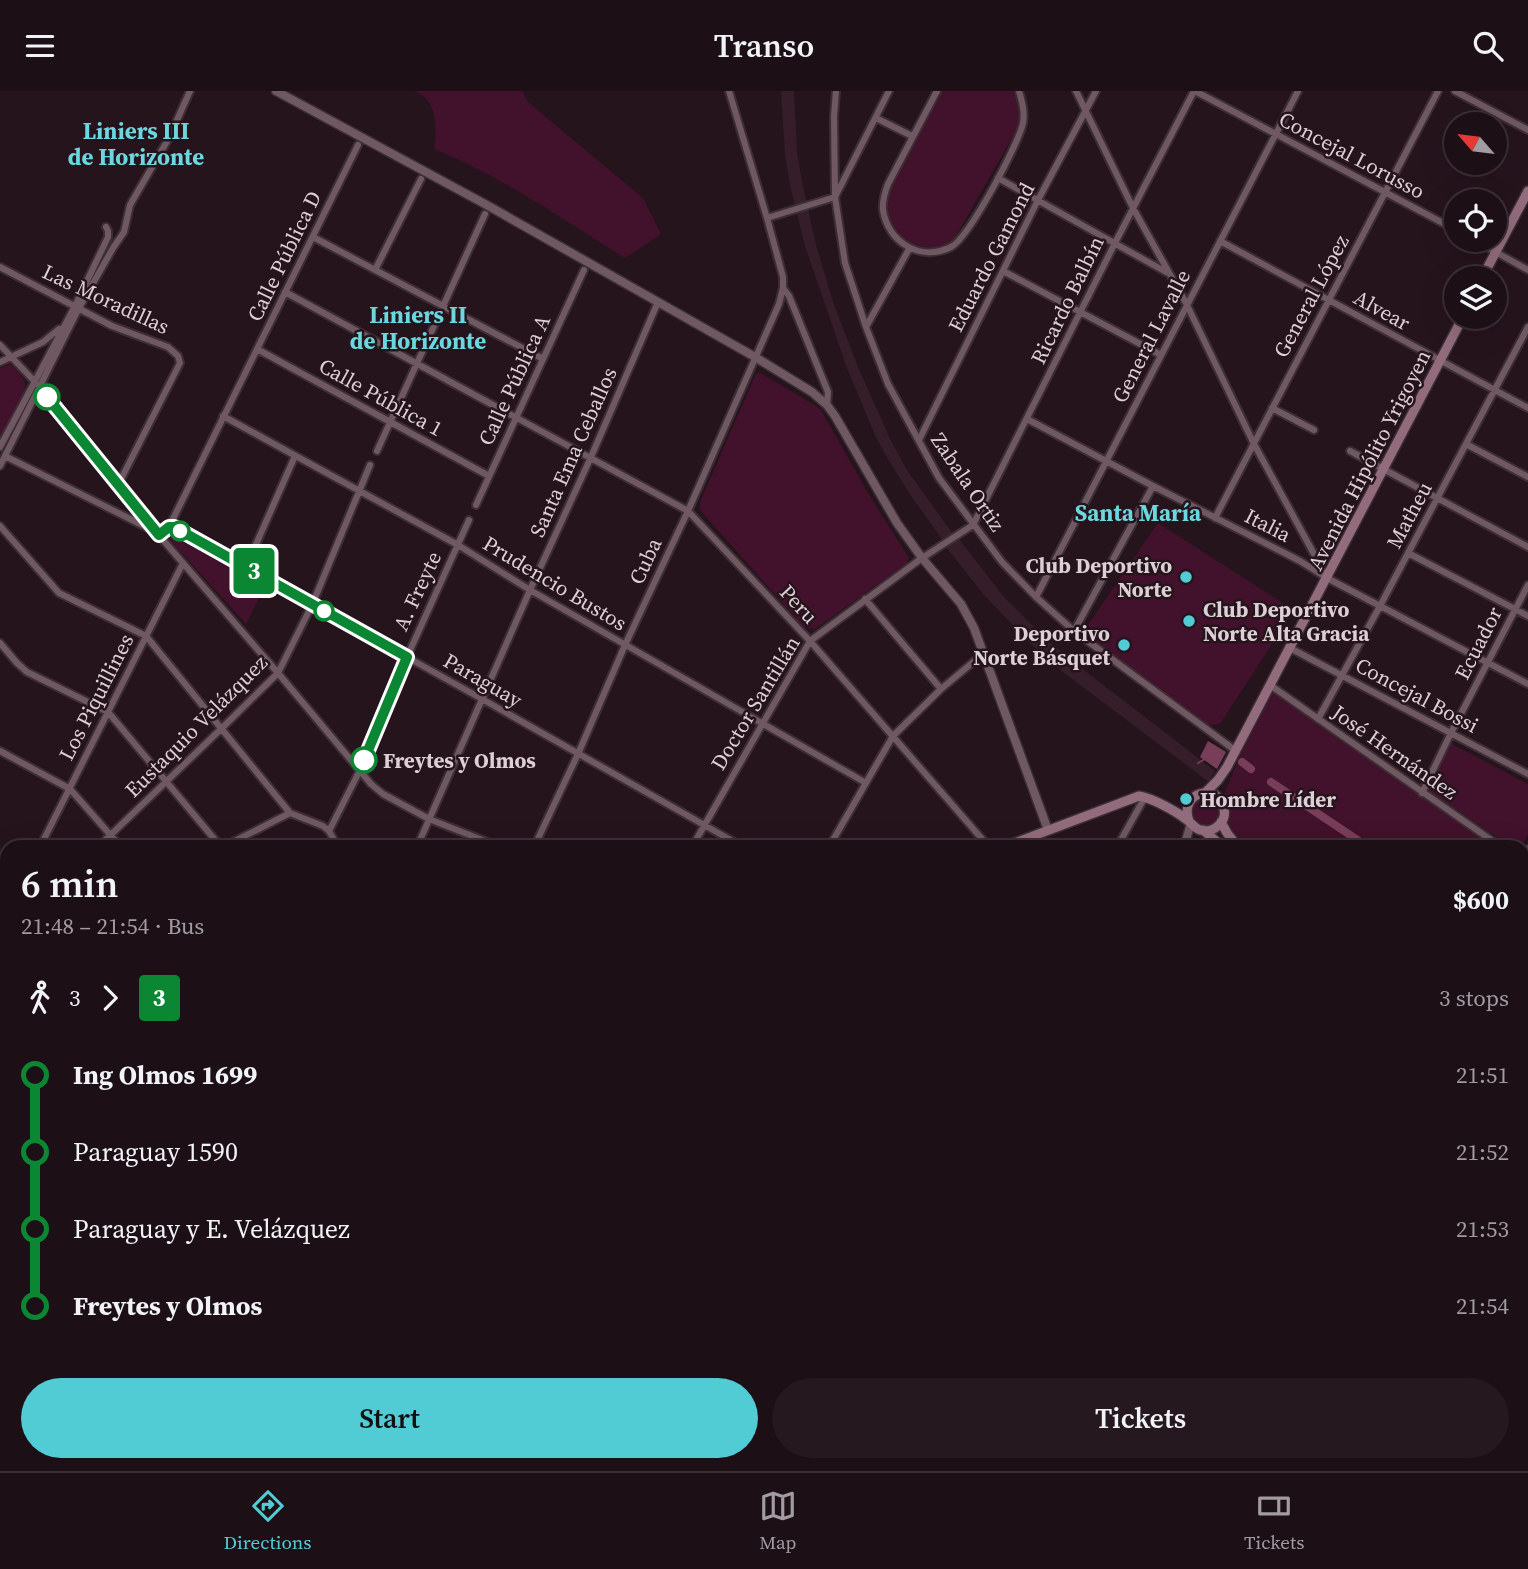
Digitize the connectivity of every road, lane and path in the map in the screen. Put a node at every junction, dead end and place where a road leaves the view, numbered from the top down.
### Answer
1 (190, 91) edge
2 (276, 91) edge
3 (729, 91) edge
4 (836, 91) edge
5 (889, 91) edge
6 (937, 91) edge
7 (1019, 91) edge
8 (1076, 91) edge
9 (1096, 91) edge
10 (1194, 91) edge
11 (1298, 91) edge
12 (1438, 91) edge
13 (1455, 91) edge
14 (1086, 111) junction
15 (876, 118) junction
16 (1528, 130) edge
17 (1276, 133) junction
18 (912, 137) junction
19 (358, 145) dead end
20 (998, 178) junction
21 (421, 179) dead end
22 (1528, 191) edge
23 (1385, 192) junction
24 (835, 197) junction
25 (1038, 200) junction
26 (1133, 208) junction
27 (485, 214) dead end
28 (767, 218) junction
29 (1444, 224) edge
30 (106, 227) dead end
31 (1507, 230) edge
32 (313, 237) junction
33 (1220, 241) junction
34 (1115, 243) junction
35 (909, 249) junction
36 (1498, 252) edge
37 (0, 267) edge
38 (375, 270) junction
39 (584, 270) dead end
40 (1528, 270) edge
41 (1003, 271) junction
42 (1168, 273) junction
43 (783, 288) junction
44 (285, 292) junction
45 (1328, 300) junction
46 (658, 302) junction
47 (1187, 305) junction
48 (443, 306) junction
49 (77, 307) junction
50 (1081, 313) junction
51 (63, 327) junction
52 (866, 327) junction
53 (1528, 327) edge
54 (1457, 329) edge
55 (0, 345) edge
56 (257, 349) junction
57 (1161, 355) junction
58 (11, 357) junction
59 (755, 357) junction
60 (543, 359) junction
61 (0, 362) edge
62 (1440, 362) junction
63 (417, 364) junction
64 (34, 381) junction
65 (40, 387) junction
66 (1494, 390) junction
67 (827, 405) junction
68 (1272, 408) junction
69 (1528, 408) edge
70 (223, 416) junction
71 (516, 417) junction
72 (1027, 419) junction
73 (391, 422) junction
74 (1314, 430) dead end
75 (919, 440) junction
76 (1254, 443) junction
77 (1466, 445) junction
78 (0, 447) edge
79 (377, 451) dead end
80 (1350, 451) dead end
81 (5, 456) junction
82 (295, 456) junction
83 (591, 457) junction
84 (1106, 461) junction
85 (370, 465) dead end
86 (0, 466) edge
87 (1384, 469) junction
88 (489, 476) junction
89 (1528, 477) edge
90 (118, 485) junction
91 (1153, 486) junction
92 (358, 491) junction
93 (1437, 498) junction
94 (476, 505) dead end
95 (688, 510) junction
96 (1215, 518) junction
97 (469, 520) dead end
98 (973, 525) junction
99 (0, 526) edge
100 (169, 527) junction
101 (158, 534) junction
102 (458, 545) junction
103 (1528, 547) edge
104 (1408, 553) junction
105 (922, 558) junction
106 (183, 563) junction
107 (246, 567) junction
108 (1327, 577) junction
109 (1528, 585) edge
110 (530, 590) junction
111 (1036, 597) junction
112 (865, 599) junction
113 (312, 605) junction
114 (1380, 605) junction
115 (1516, 609) junction
116 (1528, 616) edge
117 (1074, 631) junction
118 (146, 636) junction
119 (810, 641) junction
120 (0, 643) edge
121 (625, 645) junction
122 (1290, 648) junction
123 (984, 653) junction
124 (407, 657) junction
125 (1488, 663) junction
126 (278, 673) junction
127 (1342, 676) junction
128 (1528, 684) edge
129 (1269, 685) junction
130 (942, 689) junction
131 (482, 699) junction
132 (108, 712) junction
133 (1318, 719) junction
134 (761, 724) junction
135 (222, 729) junction
136 (1451, 733) junction
137 (893, 736) junction
138 (0, 751) edge
139 (1236, 751) junction
140 (578, 754) junction
141 (1227, 767) junction
142 (359, 772) junction
143 (1528, 774) edge
144 (166, 782) junction
145 (866, 783) junction
146 (70, 789) junction
147 (1205, 793) junction
148 (1422, 793) junction
149 (1219, 798) junction
150 (1150, 799) junction
151 (1189, 804) junction
152 (290, 813) junction
153 (429, 819) junction
154 (1190, 822) junction
155 (1221, 822) junction
156 (704, 825) junction
157 (1048, 830) junction
158 (1202, 830) junction
159 (329, 831) junction
160 (110, 835) junction
161 (44, 840) edge
162 (105, 840) edge
163 (115, 840) edge
164 (216, 840) edge
165 (236, 840) edge
166 (334, 840) edge
167 (420, 840) edge
168 (482, 840) edge
169 (537, 840) edge
170 (696, 840) edge
171 (731, 840) edge
172 (833, 840) edge
173 (983, 840) edge
174 (1023, 840) edge
175 (1122, 840) edge
176 (1186, 840) edge
177 (1189, 840) edge
178 (1214, 840) edge
179 (1232, 840) edge
180 (1491, 840) edge

1 - 49 street
2 - 46 street
3 - 28 street
4 - 24 street, Zabala Ortiz
5 - 15 street
6 - 18 street
7 - 20 street
8 - 14 street
9 - 14 street, Eduardo Gamond
10 - 17 street, Concejal Lorusso
10 - 26 street, Ricardo Balbín
11 - 17 street, General Lavalle
12 - 23 street, General López
13 - 16 street
14 - 25 street, Eduardo Gamond
14 - 26 street
15 - 18 street
15 - 24 street
17 - 23 street, Concejal Lorusso
17 - 33 street, General Lavalle
18 - 35 street
19 - 32 street, Calle Pública D
20 - 25 street
20 - 35 street
21 - 38 street
22 - 31 main road
23 - 29 street, Concejal Lorusso
23 - 45 street, General López
24 - 28 street
24 - 52 street, Zabala Ortiz
25 - 34 street
25 - 41 street, Eduardo Gamond
26 - 34 street, Ricardo Balbín
26 - 42 street
27 - 48 street
28 - 43 street
30 - 49 street
32 - 38 street
32 - 44 street, Calle Pública D
33 - 45 street, Alvear
33 - 47 street, General Lavalle
34 - 42 street
34 - 50 street, Ricardo Balbín
35 - 52 street
36 - 40 street
37 - 49 street, Las Moradillas
38 - 48 street
39 - 60 street, Calle Pública A
41 - 50 street
41 - 75 street, Eduardo Gamond
42 - 47 street
43 - 59 street, Cuba
43 - 67 street
44 - 56 street, Calle Pública D
44 - 63 street, Peru
45 - 62 street, Alvear
45 - 68 street, General López
46 - 59 street
46 - 83 street, Santa Ema Ceballos
47 - 57 street, General Lavalle
47 - 76 street
48 - 60 street
48 - 63 street
49 - 51 street
49 - 65 street
49 - 90 street, Las Moradillas
50 - 57 street
50 - 72 street, Ricardo Balbín
51 - 58 street
51 - 64 street
52 - 75 street, Zabala Ortiz
53 - 66 street, Matheu
54 - 62 main road, Avenida Hipólito Yrigoyen
55 - 58 street
56 - 70 street, Calle Pública D
56 - 73 street, Calle Pública 1
57 - 84 street, General Lavalle
58 - 61 street
58 - 64 street
59 - 67 street
59 - 95 street, Cuba
60 - 71 street, Calle Pública A
62 - 66 street, Alvear
62 - 87 main road, Avenida Hipólito Yrigoyen
63 - 71 street, Peru
63 - 73 street
64 - 65 street
64 - 78 street
65 - 81 street
65 - 90 street
66 - 69 street, Alvear
66 - 77 street, Matheu
67 - 105 street
68 - 74 street
68 - 76 street, General López
70 - 82 street, Prudencio Bustos
70 - 100 street, Calle Pública D
71 - 83 street, Peru
71 - 88 street, Calle Pública A
72 - 84 street, Italia
72 - 98 street, Ricardo Balbín
73 - 79 street
73 - 88 street, Calle Pública 1
75 - 98 street, Zabala Ortiz
76 - 96 street, General López
76 - 108 street
77 - 89 street
77 - 93 street, Matheu
80 - 87 street
81 - 86 street
81 - 101 street
82 - 92 street, Prudencio Bustos
82 - 107 street
83 - 95 street, Peru
83 - 110 street, Santa Ema Ceballos
84 - 91 street, Italia
84 - 111 street, General Lavalle
85 - 92 street, Eustaquio Velázquez
87 - 93 street
87 - 108 main road, Avenida Hipólito Yrigoyen
88 - 94 street, Calle Pública A
90 - 101 street
91 - 96 street, Italia
91 - 117 street
92 - 102 street, Prudencio Bustos
92 - 113 street, Eustaquio Velázquez
93 - 103 street
93 - 104 street, Matheu
95 - 119 street, Peru
95 - 121 street, Cuba
96 - 108 street, Italia
97 - 102 street, A. Freyte
98 - 105 street, Doctor Santillán
98 - 111 street, Zabala Ortiz
99 - 118 street
100 - 101 street
100 - 107 street, Paraguay
101 - 106 street
102 - 110 street, Prudencio Bustos
102 - 124 street, A. Freyte
104 - 114 street, Matheu
104 - 115 street
105 - 112 street, Doctor Santillán
105 - 123 street
106 - 118 street, Los Piquillines
106 - 126 street
107 - 113 street, Paraguay
108 - 114 street, Italia
108 - 122 main road, Avenida Hipólito Yrigoyen
109 - 115 street, Ecuador
110 - 121 street, Prudencio Bustos
110 - 131 street, Santa Ema Ceballos
111 - 117 street, Zabala Ortiz
112 - 119 street, Doctor Santillán
112 - 130 street
113 - 124 street, Paraguay
113 - 126 street, Eustaquio Velázquez
114 - 125 street, Italia
114 - 127 street, Matheu
115 - 116 street
115 - 125 street, Ecuador
117 - 139 street, Zabala Ortiz
118 - 132 street, Los Piquillines
118 - 135 street
119 - 134 street, Doctor Santillán
119 - 137 street, Peru
120 - 132 street
121 - 134 street, Prudencio Bustos
121 - 140 street, Cuba
122 - 127 street, Concejal Bossi
122 - 129 main road, Avenida Hipólito Yrigoyen
123 - 130 street
123 - 157 street
124 - 131 street, Paraguay
124 - 142 street, A. Freyte
125 - 128 street, Italia
125 - 136 street, Ecuador
126 - 135 street, Eustaquio Velázquez
126 - 142 street
127 - 133 street, Matheu
127 - 136 street, Concejal Bossi
129 - 133 street, José Hernández
129 - 139 main road, Avenida Hipólito Yrigoyen
130 - 137 street
131 - 140 street, Paraguay
131 - 153 street, Santa Ema Ceballos
132 - 144 street
132 - 146 street, Los Piquillines
133 - 148 street, José Hernández
134 - 145 street, Prudencio Bustos
134 - 156 street, Doctor Santillán
135 - 144 street, Eustaquio Velázquez
135 - 152 street
136 - 143 street, Concejal Bossi
136 - 148 street, Ecuador
137 - 145 street
137 - 173 street, Peru
138 - 146 street
139 - 141 main road, Avenida Hipólito Yrigoyen
140 - 156 street, Paraguay
140 - 169 street, Cuba
141 - 147 main road, Avenida Hipólito Yrigoyen
141 - 149 main road, Avenida Hipólito Yrigoyen
142 - 153 street
142 - 159 street, A. Freyte
144 - 160 street, Eustaquio Velázquez
144 - 164 street
145 - 172 street
146 - 160 street
146 - 161 street, Los Piquillines
147 - 149 main road
147 - 151 main road
148 - 180 street, José Hernández
149 - 155 main road
150 - 151 main road
150 - 154 main road
150 - 157 main road
150 - 175 street
151 - 154 main road
152 - 159 street
152 - 165 street
153 - 167 street, Santa Ema Ceballos
153 - 168 street
154 - 158 main road
154 - 176 street
155 - 158 main road
155 - 179 main road
156 - 170 street, Doctor Santillán
156 - 171 street, Paraguay
157 - 174 main road
158 - 177 street
158 - 178 main road
159 - 166 street
160 - 162 street, Eustaquio Velázquez
160 - 163 street

